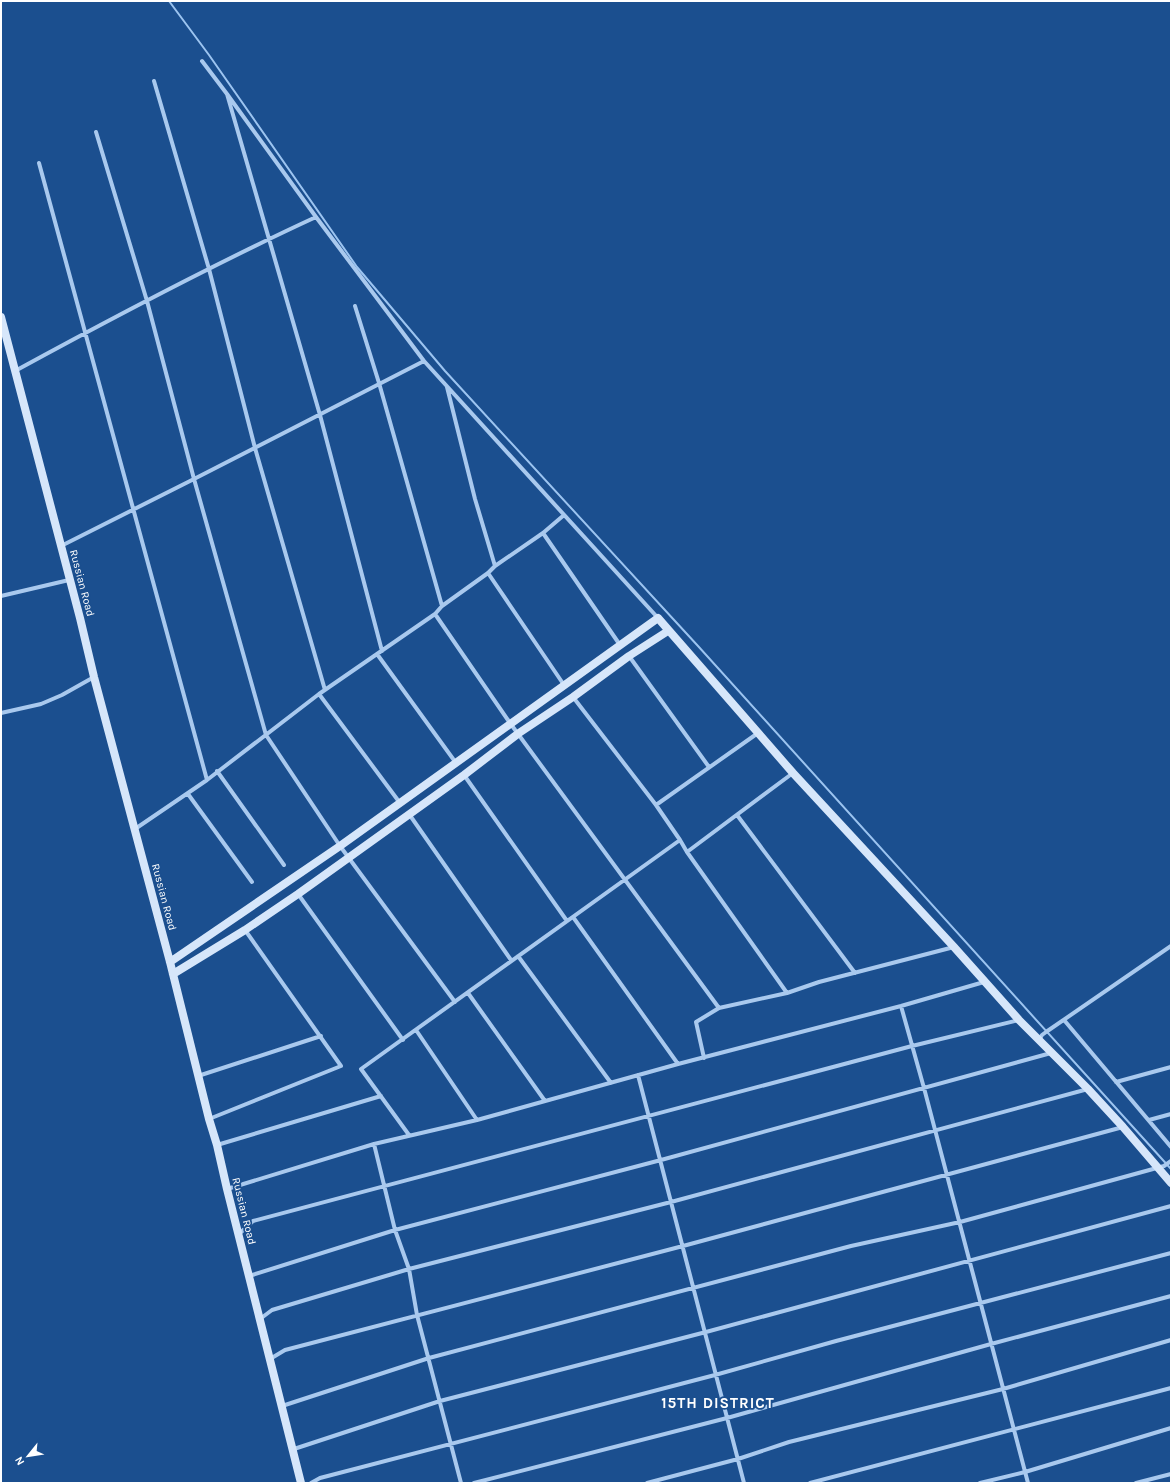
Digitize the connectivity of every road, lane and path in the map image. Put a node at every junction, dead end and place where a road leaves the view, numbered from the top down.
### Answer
1 (202, 61) dead end
2 (154, 82) dead end
3 (227, 94) junction
4 (96, 132) dead end
5 (39, 163) dead end
6 (316, 218) junction
7 (269, 239) junction
8 (209, 269) junction
9 (147, 301) junction
10 (355, 306) dead end
11 (1, 317) edge
12 (3, 331) edge
13 (85, 332) junction
14 (424, 361) junction
15 (15, 371) junction
16 (379, 383) junction
17 (446, 386) junction
18 (320, 414) junction
19 (255, 448) junction
20 (194, 479) junction
21 (132, 510) junction
22 (564, 515) junction
23 (543, 533) junction
24 (60, 546) junction
25 (495, 566) junction
26 (488, 574) junction
27 (69, 580) junction
28 (1, 596) edge
29 (442, 606) junction
30 (435, 614) junction
31 (658, 618) junction
32 (668, 631) junction
33 (621, 645) junction
34 (382, 651) junction
35 (377, 654) junction
36 (629, 656) junction
37 (94, 676) junction
38 (565, 686) junction
39 (325, 690) junction
40 (319, 694) junction
41 (573, 697) junction
42 (1, 713) edge
43 (510, 723) junction
44 (519, 733) junction
45 (758, 733) junction
46 (266, 735) junction
47 (456, 763) junction
48 (710, 767) junction
49 (217, 771) junction
50 (793, 773) junction
51 (464, 775) junction
52 (207, 780) junction
53 (188, 794) junction
54 (400, 803) junction
55 (656, 805) junction
56 (408, 814) junction
57 (737, 815) junction
58 (135, 829) junction
59 (680, 840) junction
60 (340, 846) junction
61 (686, 852) junction
62 (349, 857) junction
63 (284, 865) dead end
64 (625, 879) junction
65 (252, 882) dead end
66 (298, 894) junction
67 (573, 917) junction
68 (566, 921) junction
69 (246, 930) junction
70 (1171, 946) edge
71 (954, 947) junction
72 (518, 956) junction
73 (511, 960) junction
74 (170, 962) junction
75 (855, 973) junction
76 (173, 974) junction
77 (985, 981) junction
78 (787, 992) junction
79 (468, 993) junction
80 (455, 1002) junction
81 (900, 1006) junction
82 (719, 1008) junction
83 (1019, 1020) junction
84 (1064, 1020) junction
85 (416, 1030) junction
86 (321, 1036) junction
87 (1041, 1038) junction
88 (403, 1040) junction
89 (912, 1046) junction
90 (1051, 1053) junction
91 (704, 1058) junction
92 (678, 1064) junction
93 (1171, 1067) edge
94 (638, 1075) junction
95 (198, 1076) junction
96 (1116, 1082) junction
97 (611, 1083) junction
98 (924, 1088) junction
99 (1088, 1089) junction
100 (381, 1096) junction
101 (545, 1101) junction
102 (1171, 1114) edge
103 (649, 1115) junction
104 (209, 1120) junction
105 (477, 1120) junction
106 (1149, 1120) junction
107 (1123, 1128) junction
108 (936, 1130) junction
109 (409, 1135) junction
110 (374, 1144) junction
111 (217, 1145) junction
112 (1171, 1147) edge
113 (661, 1160) junction
114 (1170, 1161) edge
115 (1161, 1167) junction
116 (947, 1174) junction
117 (1171, 1183) edge
118 (384, 1187) junction
119 (227, 1190) junction
120 (671, 1202) junction
121 (1171, 1206) edge
122 (960, 1222) junction
123 (396, 1230) junction
124 (238, 1234) junction
125 (683, 1246) junction
126 (1171, 1253) edge
127 (970, 1262) junction
128 (409, 1269) junction
129 (249, 1276) junction
130 (694, 1288) junction
131 (1171, 1296) edge
132 (981, 1303) junction
133 (418, 1315) junction
134 (259, 1319) junction
135 (706, 1332) junction
136 (1171, 1340) edge
137 (991, 1344) junction
138 (429, 1358) junction
139 (270, 1359) junction
140 (715, 1375) junction
141 (1003, 1388) junction
142 (1171, 1388) edge
143 (440, 1401) junction
144 (282, 1406) junction
145 (728, 1418) junction
146 (1171, 1428) edge
147 (1014, 1430) junction
148 (452, 1444) junction
149 (294, 1449) junction
150 (738, 1459) junction
151 (1025, 1472) junction
152 (1171, 1474) edge
153 (301, 1483) edge
154 (311, 1483) edge
155 (462, 1483) edge
156 (474, 1483) edge
157 (647, 1483) edge
158 (744, 1483) edge
159 (810, 1483) edge
160 (980, 1483) edge
161 (1028, 1483) edge
162 (1136, 1483) edge

1 - 3 street
2 - 8 street
3 - 6 street
3 - 7 street
4 - 9 street
5 - 13 street
6 - 7 street
6 - 14 street
7 - 8 street
7 - 18 street
8 - 9 street
8 - 19 street
9 - 13 street
9 - 20 street
10 - 16 street
11 - 12 street, Russian Road
12 - 15 street, Russian Road
13 - 15 street
13 - 21 street
14 - 16 street
14 - 17 street
15 - 24 street, Russian Road
16 - 18 street
16 - 29 street
17 - 22 street
17 - 25 street
18 - 19 street
18 - 34 street
19 - 20 street
19 - 39 street
20 - 21 street
20 - 46 street
21 - 24 street
21 - 52 street
22 - 23 street
22 - 31 street
23 - 25 street
23 - 33 street
24 - 27 street, Russian Road
25 - 26 street
26 - 29 street
26 - 38 street
27 - 28 street
27 - 37 street, Russian Road
29 - 30 street
30 - 34 street
30 - 43 street
31 - 32 street
31 - 33 street
32 - 36 street
32 - 45 street
33 - 38 street
34 - 35 street
35 - 39 street
35 - 47 street
36 - 41 street
36 - 48 street
37 - 42 street
37 - 58 street, Russian Road
38 - 43 street
39 - 40 street
40 - 46 street
40 - 54 street
41 - 44 street
41 - 55 street
43 - 44 street
43 - 47 street
44 - 51 street
44 - 64 street
45 - 48 street
45 - 50 street
46 - 49 street
46 - 60 street
47 - 54 street
48 - 55 street
49 - 52 street
49 - 63 street
50 - 57 street
50 - 71 street
51 - 56 street
51 - 68 street
52 - 53 street
53 - 58 street
53 - 65 street
54 - 60 street
55 - 59 street
56 - 62 street
56 - 73 street
57 - 61 street
57 - 75 street
58 - 74 street, Russian Road
59 - 61 street
59 - 64 street
60 - 62 street
60 - 74 street
61 - 78 street
62 - 66 street
62 - 80 street
64 - 67 street
64 - 82 street
66 - 69 street
66 - 88 street
67 - 68 street
67 - 92 street
68 - 72 street
69 - 76 street
69 - 86 street
70 - 84 street
71 - 75 street
71 - 77 street
72 - 73 street
72 - 97 street
73 - 79 street
74 - 76 street, Russian Road
75 - 78 street
76 - 95 street, Russian Road
77 - 81 street
77 - 83 street
78 - 82 street
79 - 80 street
79 - 101 street
80 - 85 street
81 - 89 street
81 - 91 street
82 - 91 street
83 - 87 street
83 - 89 street
84 - 87 street
84 - 96 street
85 - 88 street
85 - 105 street
86 - 95 street
86 - 104 street
87 - 90 street
88 - 100 street
89 - 98 street
89 - 103 street
90 - 98 street
90 - 99 street
91 - 92 street
92 - 94 street
93 - 96 street
94 - 97 street
94 - 103 street
95 - 104 street, Russian Road
96 - 106 street
97 - 101 street
98 - 108 street
98 - 113 street
99 - 107 street
99 - 108 street
100 - 109 street
100 - 111 street
101 - 105 street
102 - 106 street
103 - 113 street
103 - 118 street
104 - 111 street, Russian Road
105 - 109 street
106 - 112 street
107 - 115 street
107 - 116 street
108 - 116 street
108 - 120 street
109 - 110 street
110 - 118 street
110 - 119 street
111 - 119 street, Russian Road
113 - 120 street
113 - 123 street
114 - 115 street
115 - 117 street
115 - 122 street
116 - 122 street
116 - 125 street
118 - 123 street
118 - 124 street
119 - 124 street, Russian Road
120 - 125 street
120 - 128 street
121 - 127 street
122 - 127 street
122 - 130 street
123 - 128 street
123 - 129 street
124 - 129 street, Russian Road
125 - 130 street
125 - 133 street
126 - 132 street
127 - 132 street
127 - 135 street
128 - 133 street
128 - 134 street
129 - 134 street, Russian Road
130 - 135 street
130 - 138 street
131 - 137 street
132 - 137 street
132 - 140 street
133 - 138 street
133 - 139 street
134 - 139 street, Russian Road
135 - 140 street
135 - 143 street
136 - 141 street
137 - 141 street
137 - 145 street
138 - 143 street
138 - 144 street
139 - 144 street, Russian Road
140 - 145 street
140 - 148 street
141 - 147 street
141 - 150 street
142 - 147 street
143 - 148 street
143 - 149 street
144 - 149 street, Russian Road
145 - 150 street
145 - 156 street
146 - 151 street
147 - 151 street
147 - 159 street
148 - 154 street
148 - 155 street
149 - 153 street, Russian Road
150 - 157 street
150 - 158 street
151 - 160 street
151 - 161 street
152 - 162 street

